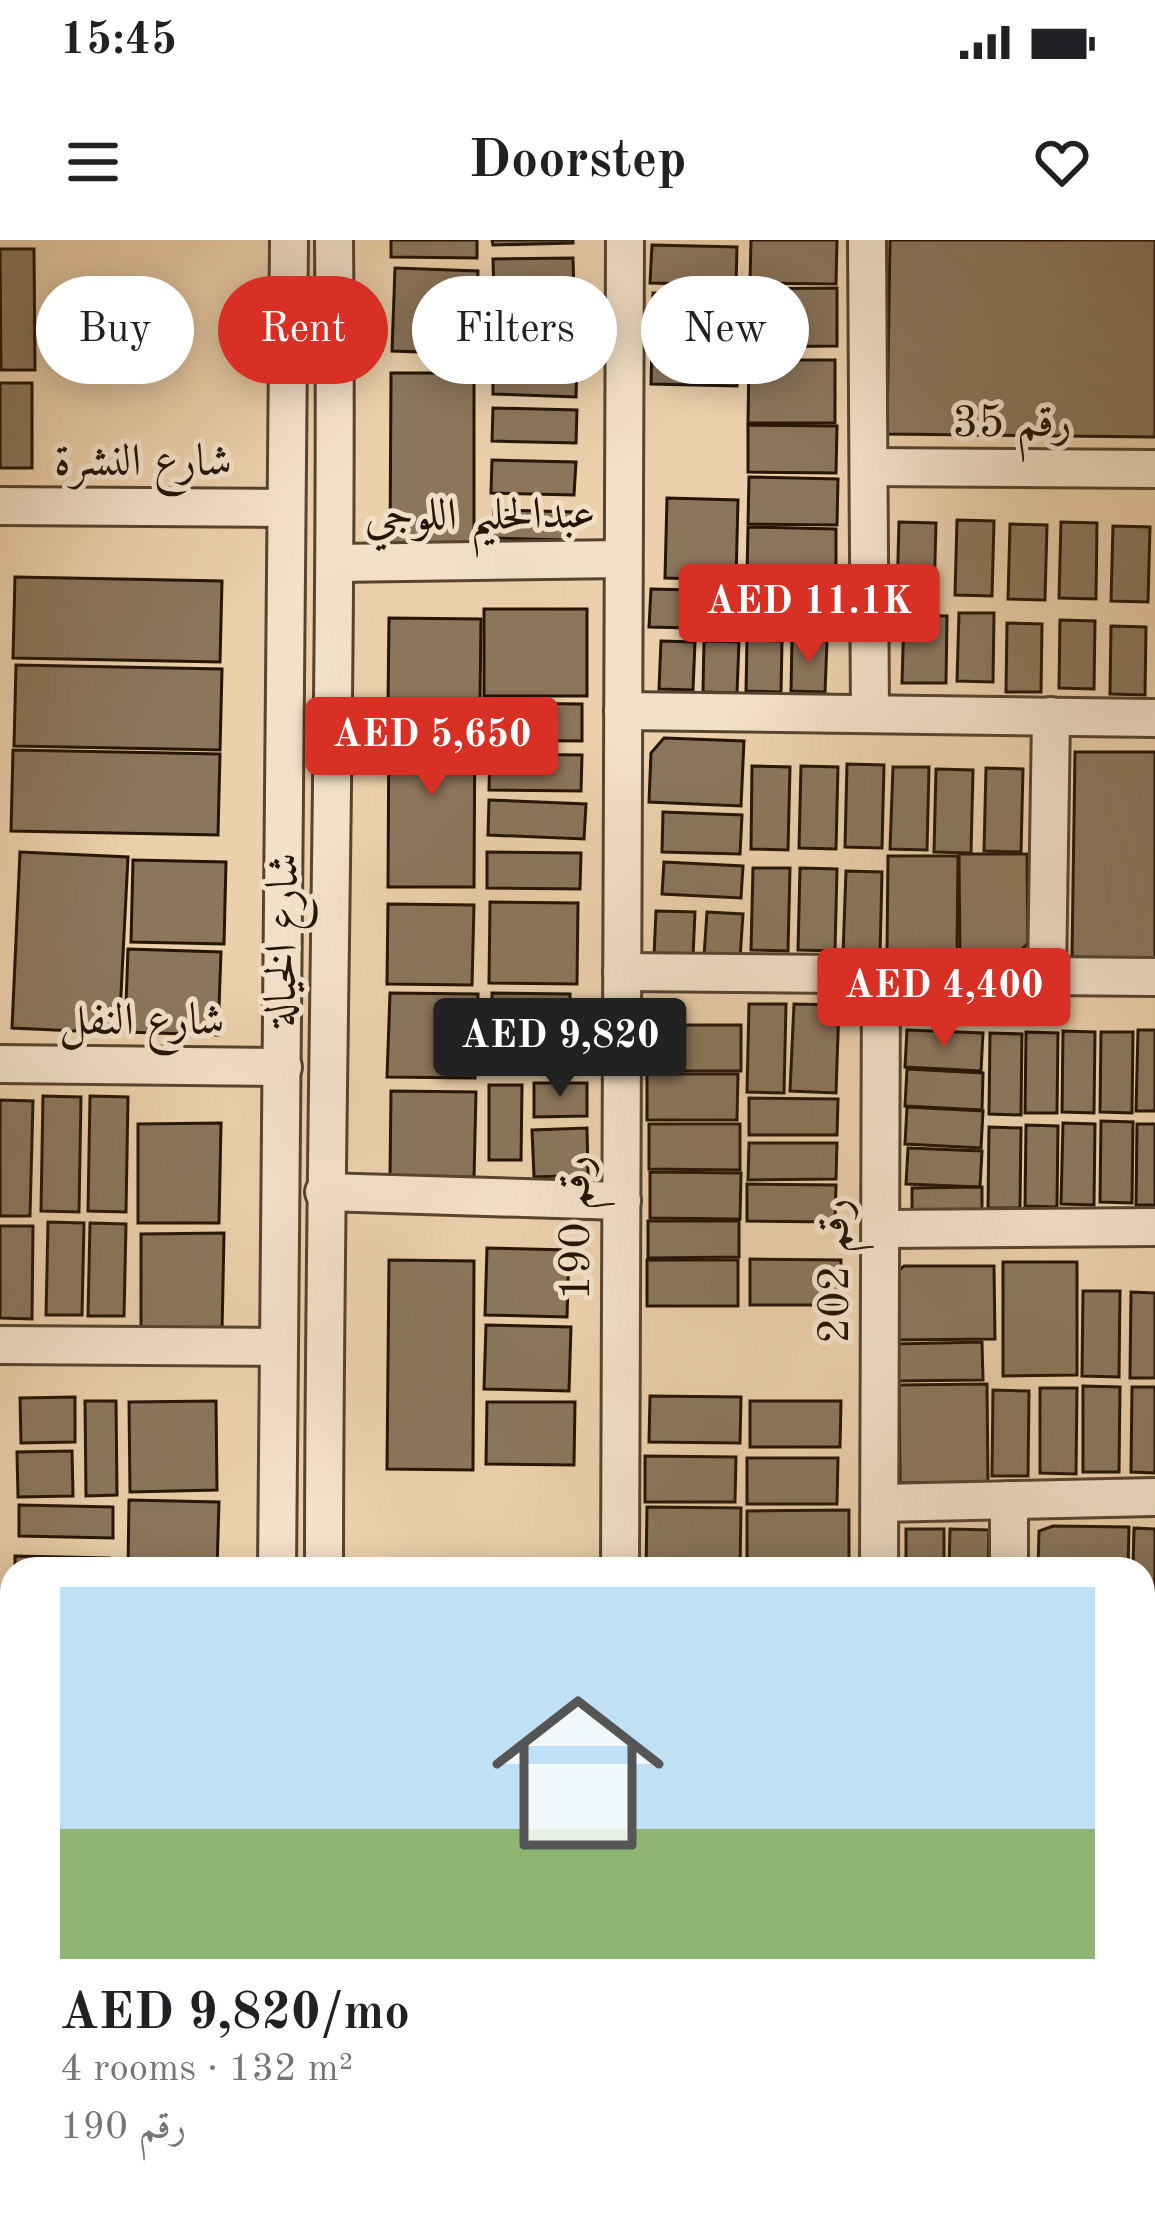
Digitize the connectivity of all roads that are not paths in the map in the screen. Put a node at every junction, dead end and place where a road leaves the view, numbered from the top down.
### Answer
1 (290, 240) edge
2 (334, 240) edge
3 (625, 240) edge
4 (867, 240) edge
5 (869, 467) junction
6 (1155, 469) edge
7 (0, 506) edge
8 (286, 508) junction
9 (623, 559) junction
10 (337, 563) junction
11 (286, 643) junction
12 (333, 661) junction
13 (623, 711) junction
14 (870, 714) junction
15 (1052, 716) junction
16 (1155, 718) edge
17 (285, 775) junction
18 (330, 777) junction
19 (622, 972) junction
20 (881, 974) junction
21 (1047, 976) junction
22 (1155, 976) edge
23 (0, 1064) edge
24 (283, 1067) junction
25 (324, 1192) junction
26 (622, 1201) junction
27 (1155, 1226) edge
28 (880, 1229) junction
29 (0, 1345) edge
30 (278, 1347) junction
31 (1155, 1497) edge
32 (1009, 1500) junction
33 (880, 1503) junction
34 (277, 1557) edge
35 (324, 1557) edge
36 (620, 1557) edge
37 (879, 1557) edge
38 (1009, 1557) edge

1 - 8 street, شارع الخيالة
2 - 10 street, شارع الخيالة
3 - 9 street, رقم 190
4 - 5 street
5 - 6 street, رقم 35
5 - 14 street
7 - 8 street, شارع النشرة
8 - 11 street, شارع الخيالة
9 - 10 street, عبدالحليم اللوجي
9 - 13 street, رقم 190
10 - 12 street, شارع الخيالة
11 - 12 street
11 - 17 street, شارع الخيالة
12 - 18 street, شارع الخيالة
13 - 14 street
13 - 19 street, رقم 190
14 - 15 street
15 - 16 street
15 - 21 street
17 - 18 street
17 - 24 street, شارع الخيالة
18 - 25 street, شارع الخيالة
19 - 20 street
19 - 26 street, رقم 190
20 - 21 street
20 - 28 street, رقم 202
21 - 22 street
23 - 24 street, شارع النفل
24 - 30 street, شارع الخيالة
25 - 26 street
25 - 35 street, شارع الخيالة
26 - 36 street, رقم 190
27 - 28 street
28 - 33 street, رقم 202
29 - 30 street
30 - 34 street, شارع الخيالة
31 - 32 street
32 - 33 street
32 - 38 street
33 - 37 street, رقم 202

